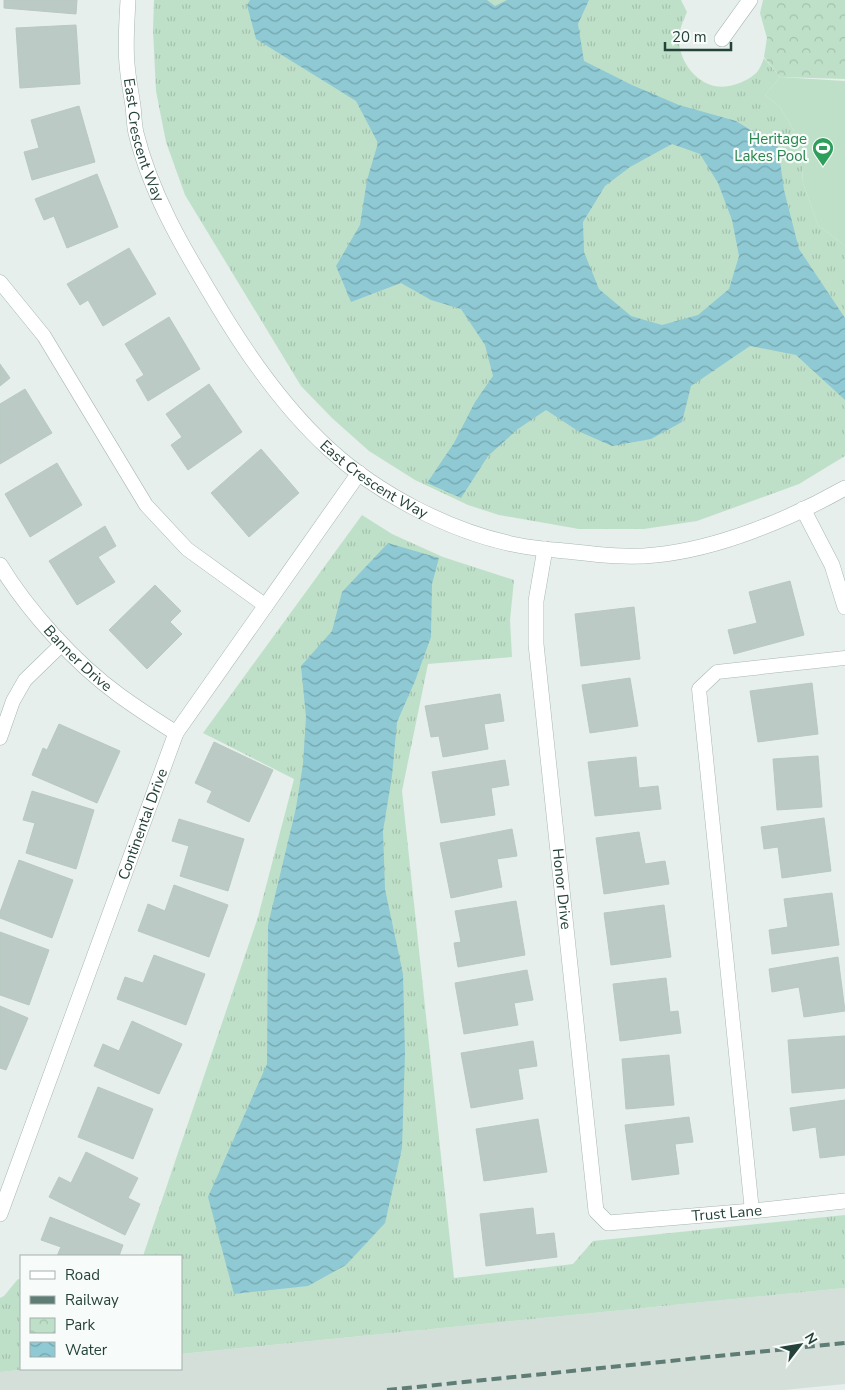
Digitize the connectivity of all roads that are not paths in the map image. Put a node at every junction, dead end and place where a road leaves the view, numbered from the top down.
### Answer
1 (128, 0) edge
2 (750, 0) edge
3 (722, 39) dead end
4 (0, 282) edge
5 (359, 473) junction
6 (845, 488) edge
7 (803, 509) junction
8 (544, 549) junction
9 (0, 565) edge
10 (266, 606) junction
11 (845, 607) edge
12 (61, 645) junction
13 (845, 658) edge
14 (176, 733) junction
15 (0, 738) edge
16 (845, 1201) edge
17 (752, 1211) junction
18 (0, 1214) edge
19 (608, 1223) joint

1 - 5 street, East Crescent Way
2 - 3 street
4 - 10 lane
5 - 8 street, East Crescent Way
5 - 10 street, Continental Drive
6 - 7 street, East Crescent Way
7 - 8 street, East Crescent Way
7 - 11 street
8 - 19 street, Honor Drive
9 - 12 street, Banner Drive
10 - 14 street, Continental Drive
12 - 14 street, Banner Drive
12 - 15 lane
13 - 17 lane
14 - 18 street, Continental Drive
16 - 17 street, Trust Lane
17 - 19 street, Trust Lane

